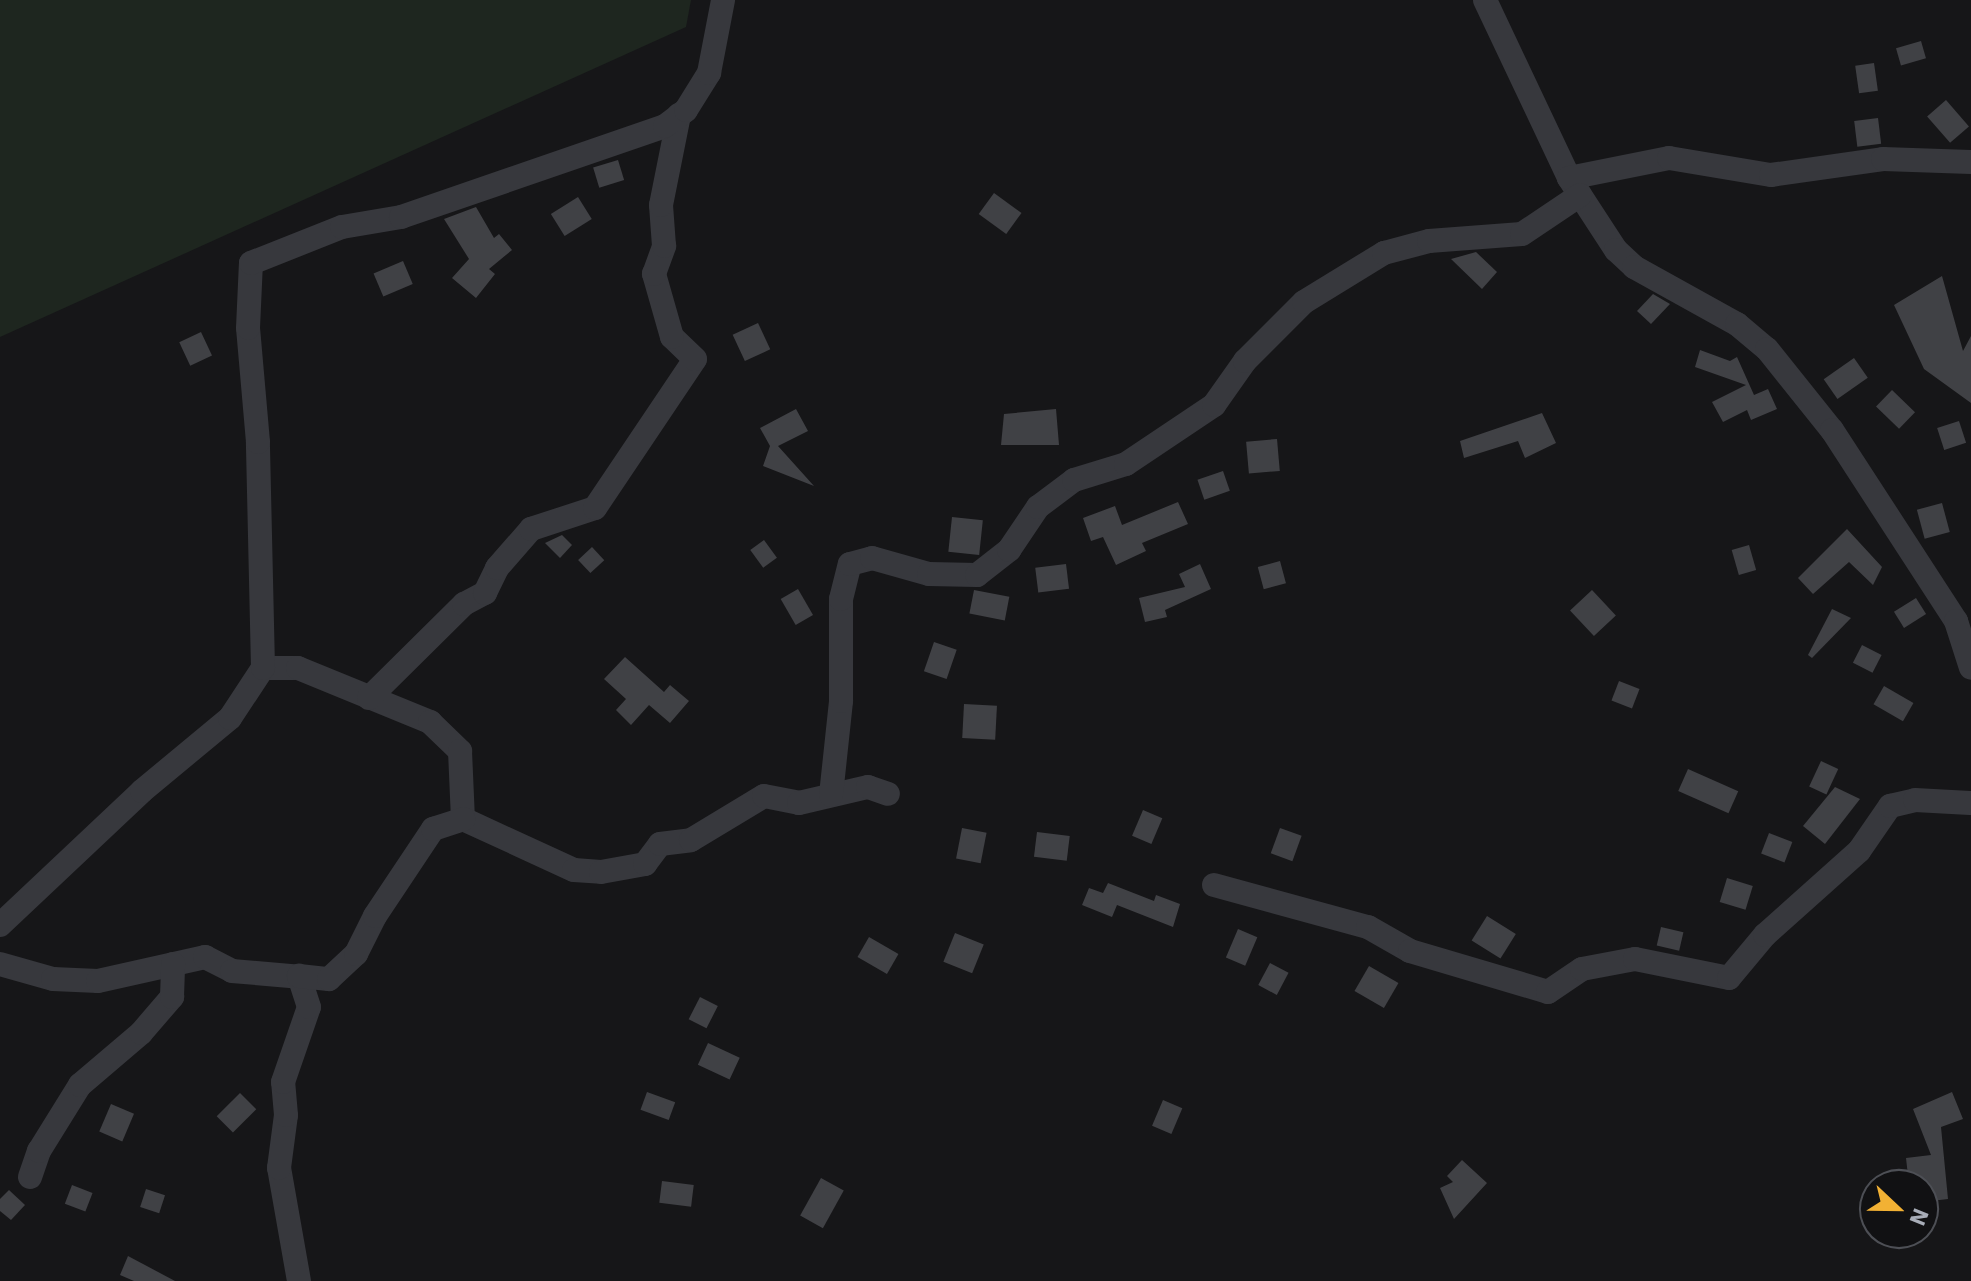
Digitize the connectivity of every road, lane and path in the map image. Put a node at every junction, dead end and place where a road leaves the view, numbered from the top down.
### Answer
1 (723, 0) edge
2 (1485, 0) edge
3 (679, 115) junction
4 (1971, 162) edge
5 (1574, 186) junction
6 (263, 668) junction
7 (1971, 668) edge
8 (369, 698) junction
9 (1971, 788) edge
10 (888, 794) dead end
11 (831, 795) junction
12 (1971, 805) edge
13 (463, 819) junction
14 (1214, 885) dead end
15 (0, 925) edge
16 (0, 964) edge
17 (173, 964) junction
18 (302, 977) junction
19 (30, 1177) dead end
20 (299, 1281) edge

1 - 3 street
2 - 5 street
3 - 6 street
3 - 8 street
4 - 5 street
5 - 7 street
5 - 11 street
6 - 8 street
6 - 15 street
8 - 13 street
9 - 12 street
10 - 11 street
11 - 13 street
12 - 14 street
13 - 18 street
16 - 17 street
17 - 18 street
17 - 19 street
18 - 20 street

